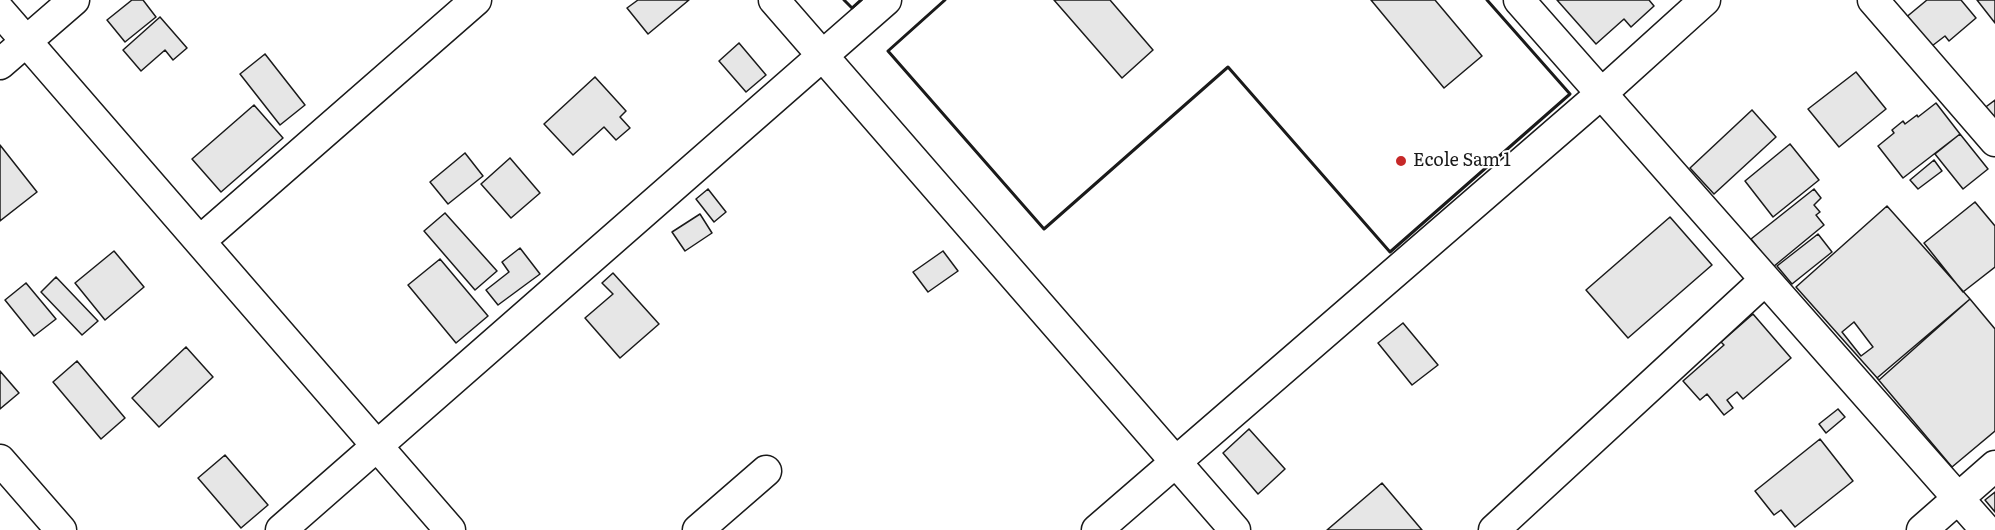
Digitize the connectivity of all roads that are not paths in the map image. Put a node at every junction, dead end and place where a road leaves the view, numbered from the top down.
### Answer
1 (74, 0) edge
2 (476, 0) edge
3 (774, 0) edge
4 (886, 0) edge
5 (1519, 0) edge
6 (1705, 0) edge
7 (1873, 0) edge
8 (0, 11) edge
9 (26, 41) junction
10 (823, 56) junction
11 (0, 64) edge
12 (1601, 94) junction
13 (1995, 141) edge
14 (200, 241) junction
15 (1765, 280) junction
16 (378, 445) junction
17 (0, 460) edge
18 (1176, 461) junction
19 (1995, 466) edge
20 (766, 471) dead end
21 (1958, 498) junction
22 (61, 530) edge
23 (281, 530) edge
24 (450, 530) edge
25 (698, 530) edge
26 (1097, 530) edge
27 (1235, 530) edge
28 (1494, 530) edge
29 (1922, 530) edge
30 (1986, 530) edge

1 - 9 street
2 - 14 street
3 - 10 street
4 - 10 street
5 - 12 street
6 - 12 street
7 - 13 street
8 - 9 street
9 - 11 street
9 - 14 street
10 - 16 street
10 - 18 street
12 - 15 street
12 - 18 street
14 - 16 street
15 - 21 street
15 - 28 street
16 - 23 street
16 - 24 street
17 - 22 street
18 - 26 street
18 - 27 street
19 - 21 street
20 - 25 street
21 - 29 street
21 - 30 street

